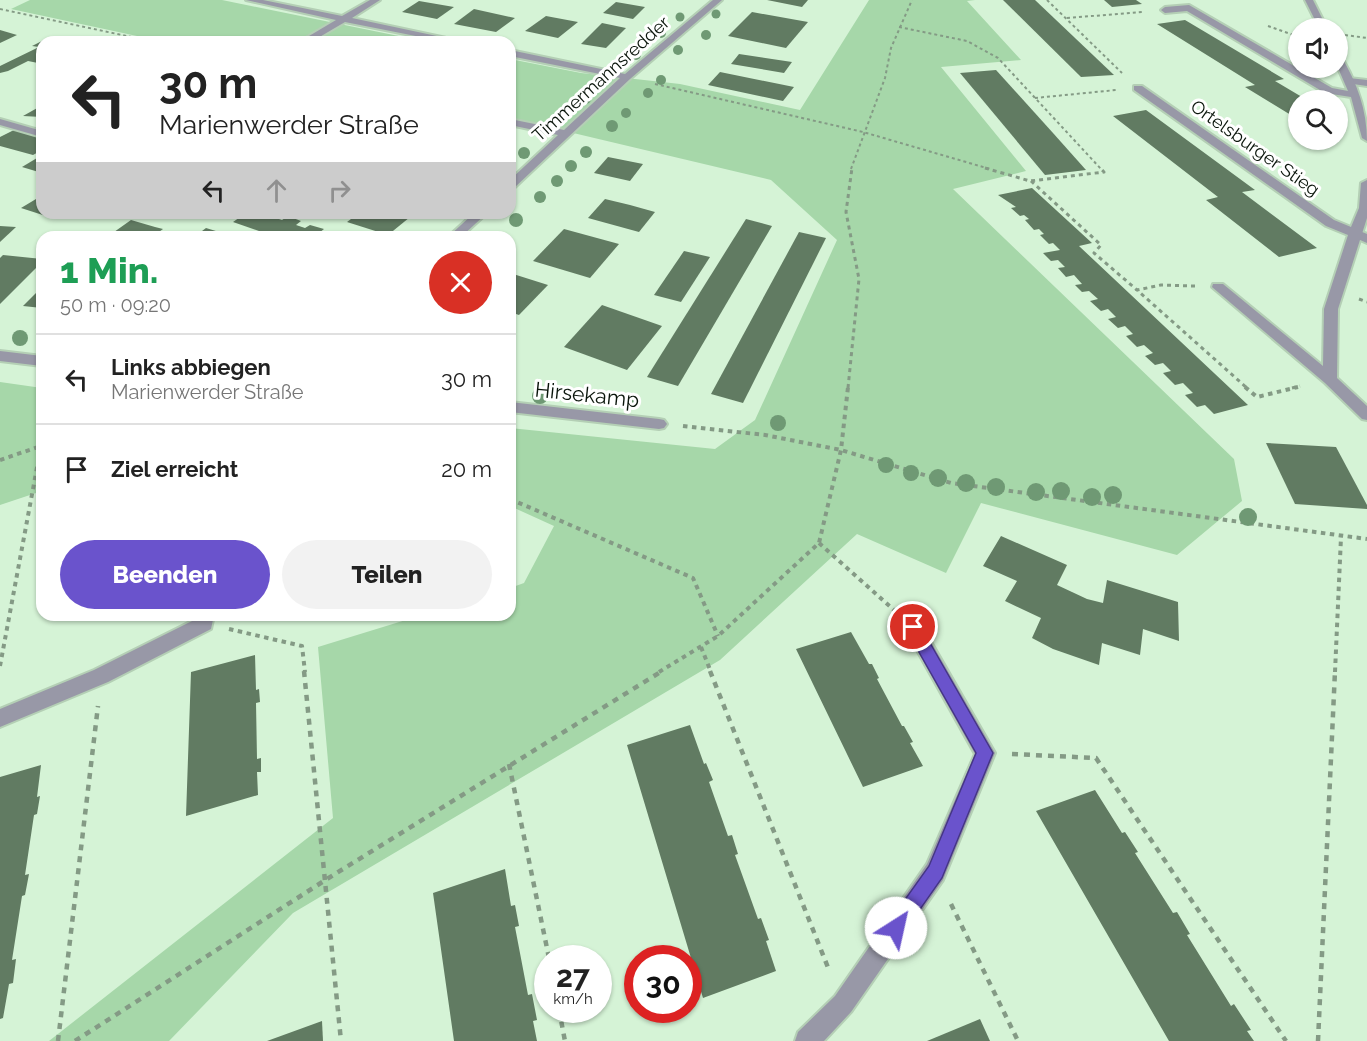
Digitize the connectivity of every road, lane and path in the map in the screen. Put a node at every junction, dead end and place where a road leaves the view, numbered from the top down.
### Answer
1 (250, 0) edge
2 (376, 0) edge
3 (718, 0) edge
4 (912, 0) edge
5 (1047, 0) edge
6 (1308, 0) edge
7 (0, 9) edge
8 (1165, 10) joint
9 (345, 18) junction
10 (1067, 18) junction
11 (1318, 18) edge
12 (899, 27) junction
13 (1348, 35) edge
14 (127, 36) edge
15 (314, 36) edge
16 (431, 36) edge
17 (1367, 38) edge
18 (516, 54) edge
19 (627, 77) junction
20 (1348, 78) edge
21 (1349, 81) junction
22 (1367, 83) edge
23 (1138, 88) junction
24 (1355, 95) junction
25 (1035, 98) junction
26 (0, 122) edge
27 (516, 123) edge
28 (36, 132) edge
29 (863, 132) junction
30 (566, 134) junction
31 (1367, 138) edge
32 (516, 180) edge
33 (1030, 181) junction
34 (1367, 183) edge
35 (1366, 209) edge
36 (474, 219) edge
37 (461, 231) edge
38 (1361, 236) edge
39 (1218, 287) joint
40 (1137, 290) junction
41 (0, 356) edge
42 (36, 360) edge
43 (1330, 379) junction
44 (516, 408) edge
45 (1367, 415) edge
46 (659, 424) joint
47 (36, 448) edge
48 (842, 450) junction
49 (0, 460) edge
50 (36, 477) edge
51 (516, 502) edge
52 (1341, 537) junction
53 (1367, 539) edge
54 (819, 543) junction
55 (201, 621) edge
56 (212, 621) edge
57 (913, 627) joint
58 (718, 636) junction
59 (700, 647) junction
60 (0, 666) edge
61 (101, 676) junction
62 (0, 718) edge
63 (985, 753) junction
64 (509, 764) junction
65 (935, 872) junction
66 (327, 879) junction
67 (546, 945) edge
68 (843, 1004) junction
69 (562, 1023) edge
70 (58, 1041) edge
71 (75, 1041) edge
72 (341, 1041) edge
73 (565, 1041) edge
74 (807, 1041) edge
75 (1017, 1041) edge
76 (1286, 1041) edge
77 (1318, 1041) edge

1 - 9 street
2 - 9 street
3 - 19 street, Timmermannsredder
4 - 12 path
5 - 10 path
6 - 11 street
7 - 14 path
8 - 10 path
8 - 24 street
9 - 15 street
9 - 16 street
10 - 23 path
12 - 25 path
12 - 29 path
13 - 17 path
18 - 19 street
19 - 29 path
19 - 30 street, Timmermannsredder
20 - 21 street
21 - 22 street
21 - 24 street
23 - 25 path
23 - 38 street, Ortelsburger Stieg
24 - 31 street
25 - 33 path
26 - 28 street
27 - 30 street
29 - 33 path
29 - 48 path
30 - 32 street, Timmermannsredder
33 - 40 path
34 - 35 street
35 - 38 street
36 - 37 street
38 - 43 street
39 - 40 path
39 - 43 street
40 - 43 path
41 - 42 street
43 - 45 street
44 - 46 street, Hirsekamp
46 - 48 path
47 - 49 path
48 - 52 path
48 - 54 path
50 - 60 path
51 - 58 path
52 - 53 path
52 - 77 path
54 - 57 path
54 - 58 path
55 - 61 street
56 - 66 path
57 - 63 street
58 - 59 path
59 - 64 path
59 - 68 path
61 - 62 street
61 - 70 path
63 - 65 street
63 - 76 path
64 - 66 path
64 - 67 path
65 - 68 street
65 - 75 path
66 - 71 path
66 - 72 path
68 - 74 street
69 - 73 path

